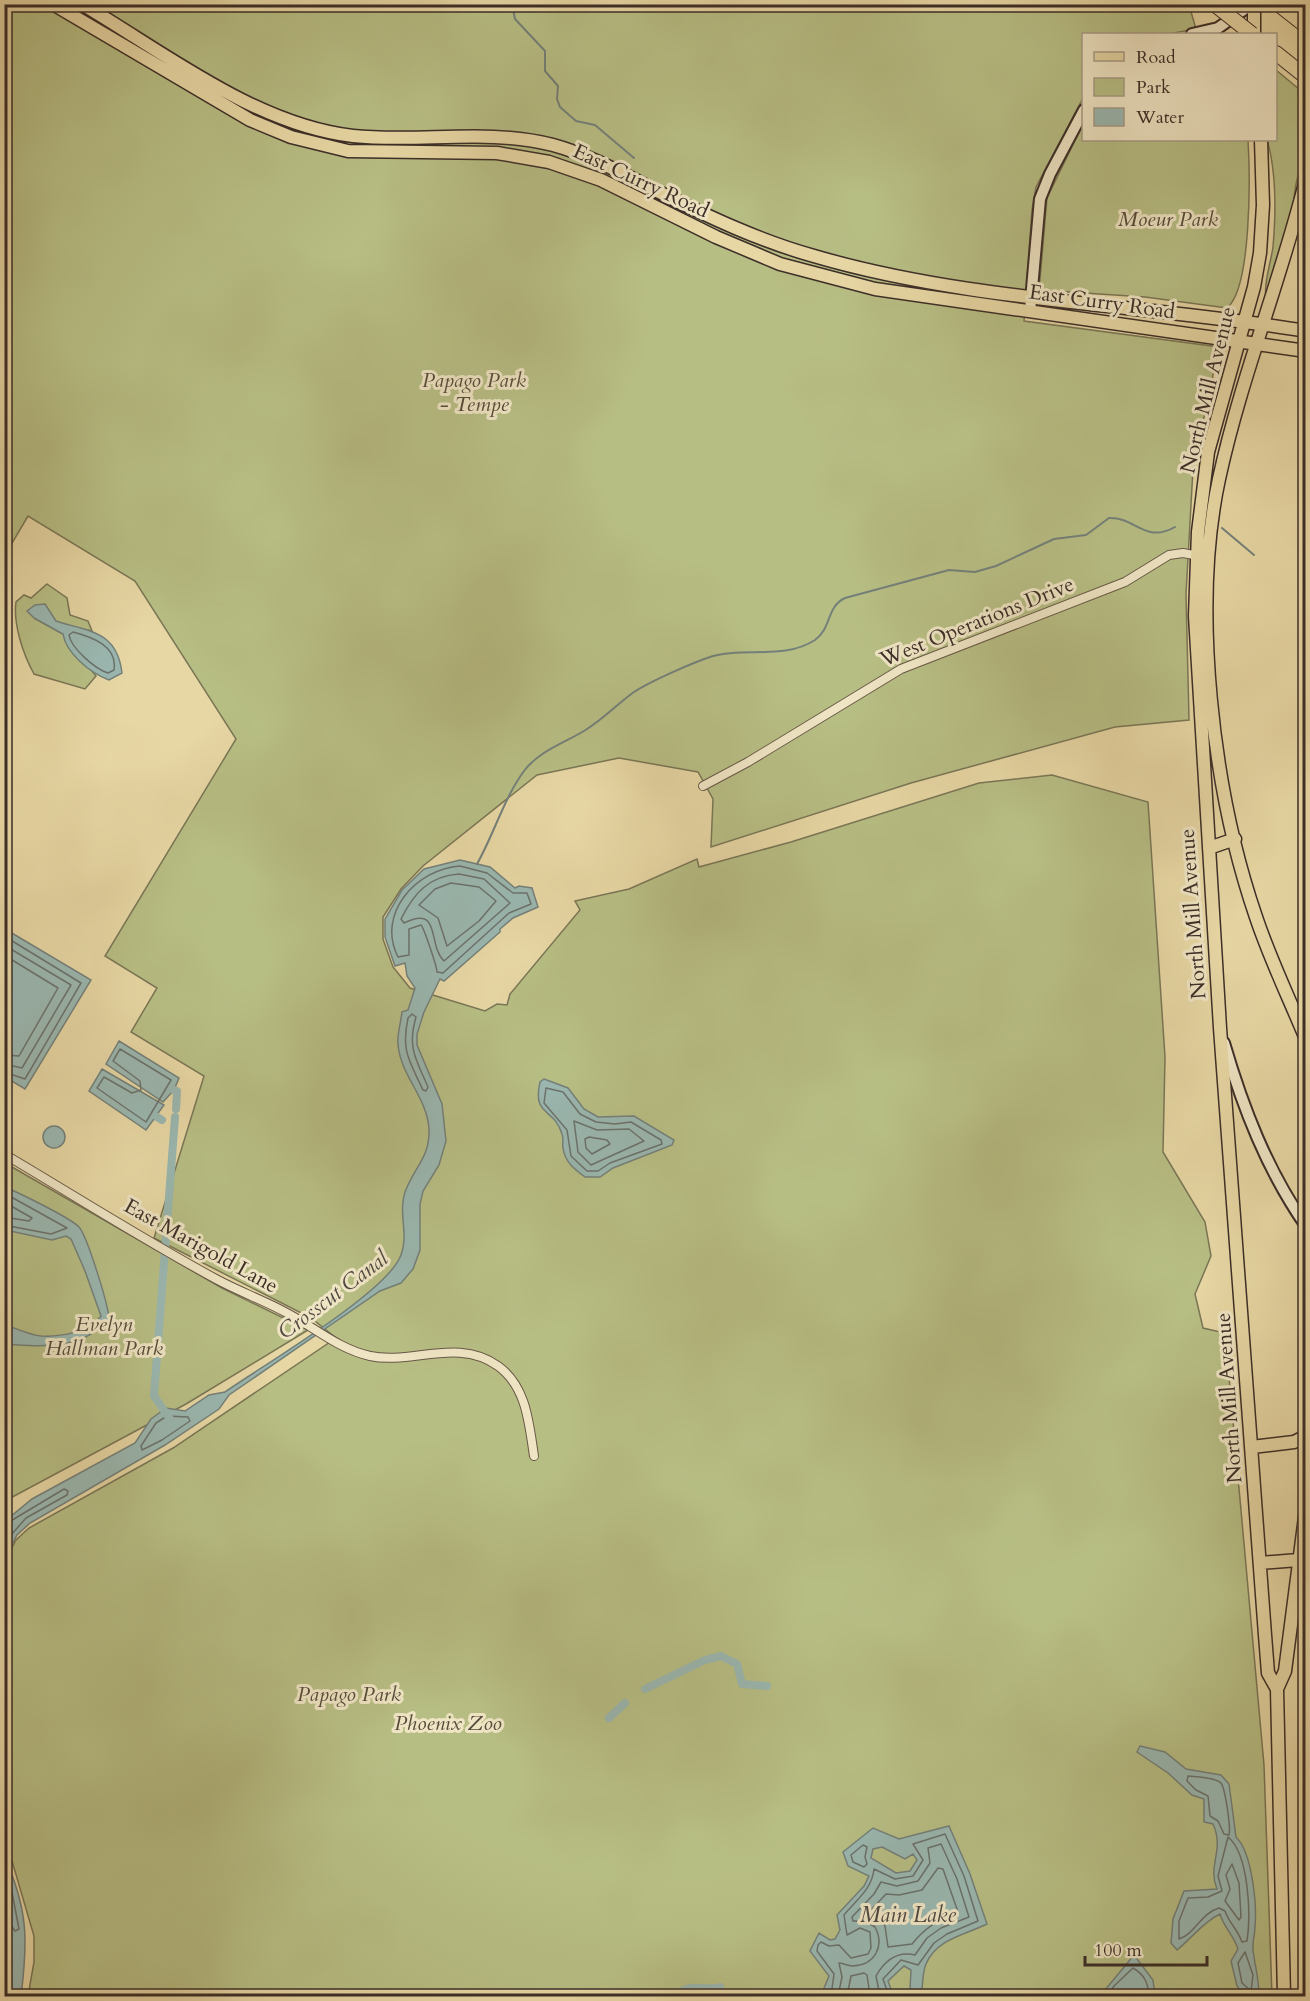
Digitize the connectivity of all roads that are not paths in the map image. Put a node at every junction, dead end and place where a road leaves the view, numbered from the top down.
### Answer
1 (53, 4) edge
2 (82, 4) edge
3 (1214, 4) edge
4 (1253, 4) edge
5 (1278, 4) edge
6 (1305, 26) edge
7 (1196, 33) edge
8 (1254, 33) edge
9 (1277, 55) edge
10 (1305, 76) edge
11 (1082, 112) edge
12 (1261, 141) edge
13 (1305, 179) edge
14 (1032, 295) junction
15 (1030, 311) junction
16 (1244, 321) junction
17 (1263, 324) junction
18 (1305, 331) edge
19 (1238, 341) junction
20 (1257, 343) junction
21 (1305, 351) edge
22 (1203, 556) junction
23 (702, 786) dead end
24 (1235, 839) junction
25 (1209, 848) junction
26 (1220, 1028) junction
27 (1305, 1039) edge
28 (4, 1154) edge
29 (1305, 1226) edge
30 (1305, 1436) edge
31 (1252, 1447) junction
32 (534, 1456) dead end
33 (1305, 1511) edge
34 (1298, 1560) junction
35 (1260, 1563) junction
36 (1276, 1689) junction
37 (1284, 1996) edge

1 - 15 main road, East Curry Road
2 - 14 main road, East Curry Road
3 - 8 highway, bridge
4 - 7 street
4 - 8 main road
5 - 6 highway
9 - 10 highway
11 - 14 street
12 - 16 main road, North Mill Avenue
13 - 17 main road, North Mill Avenue
14 - 15 street
14 - 16 main road, East Curry Road
15 - 19 main road, East Curry Road
16 - 17 main road, East Curry Road
16 - 19 main road, North Mill Avenue
17 - 18 main road, East Curry Road
17 - 20 main road, North Mill Avenue
19 - 20 main road, East Curry Road
19 - 22 main road, North Mill Avenue
20 - 21 main road, East Curry Road
20 - 22 main road, North Mill Avenue
22 - 23 street, West Operations Drive
22 - 24 main road, North Mill Avenue
22 - 25 main road, North Mill Avenue
24 - 25 main road
24 - 27 main road, North Mill Avenue
25 - 26 main road, North Mill Avenue
26 - 29 street
26 - 31 main road, North Mill Avenue
28 - 32 street, East Marigold Lane
30 - 31 main road
31 - 35 main road, North Mill Avenue
33 - 34 main road, North Mill Avenue
34 - 35 main road
34 - 36 main road, North Mill Avenue
35 - 36 main road, North Mill Avenue
36 - 37 main road, North Mill Avenue

